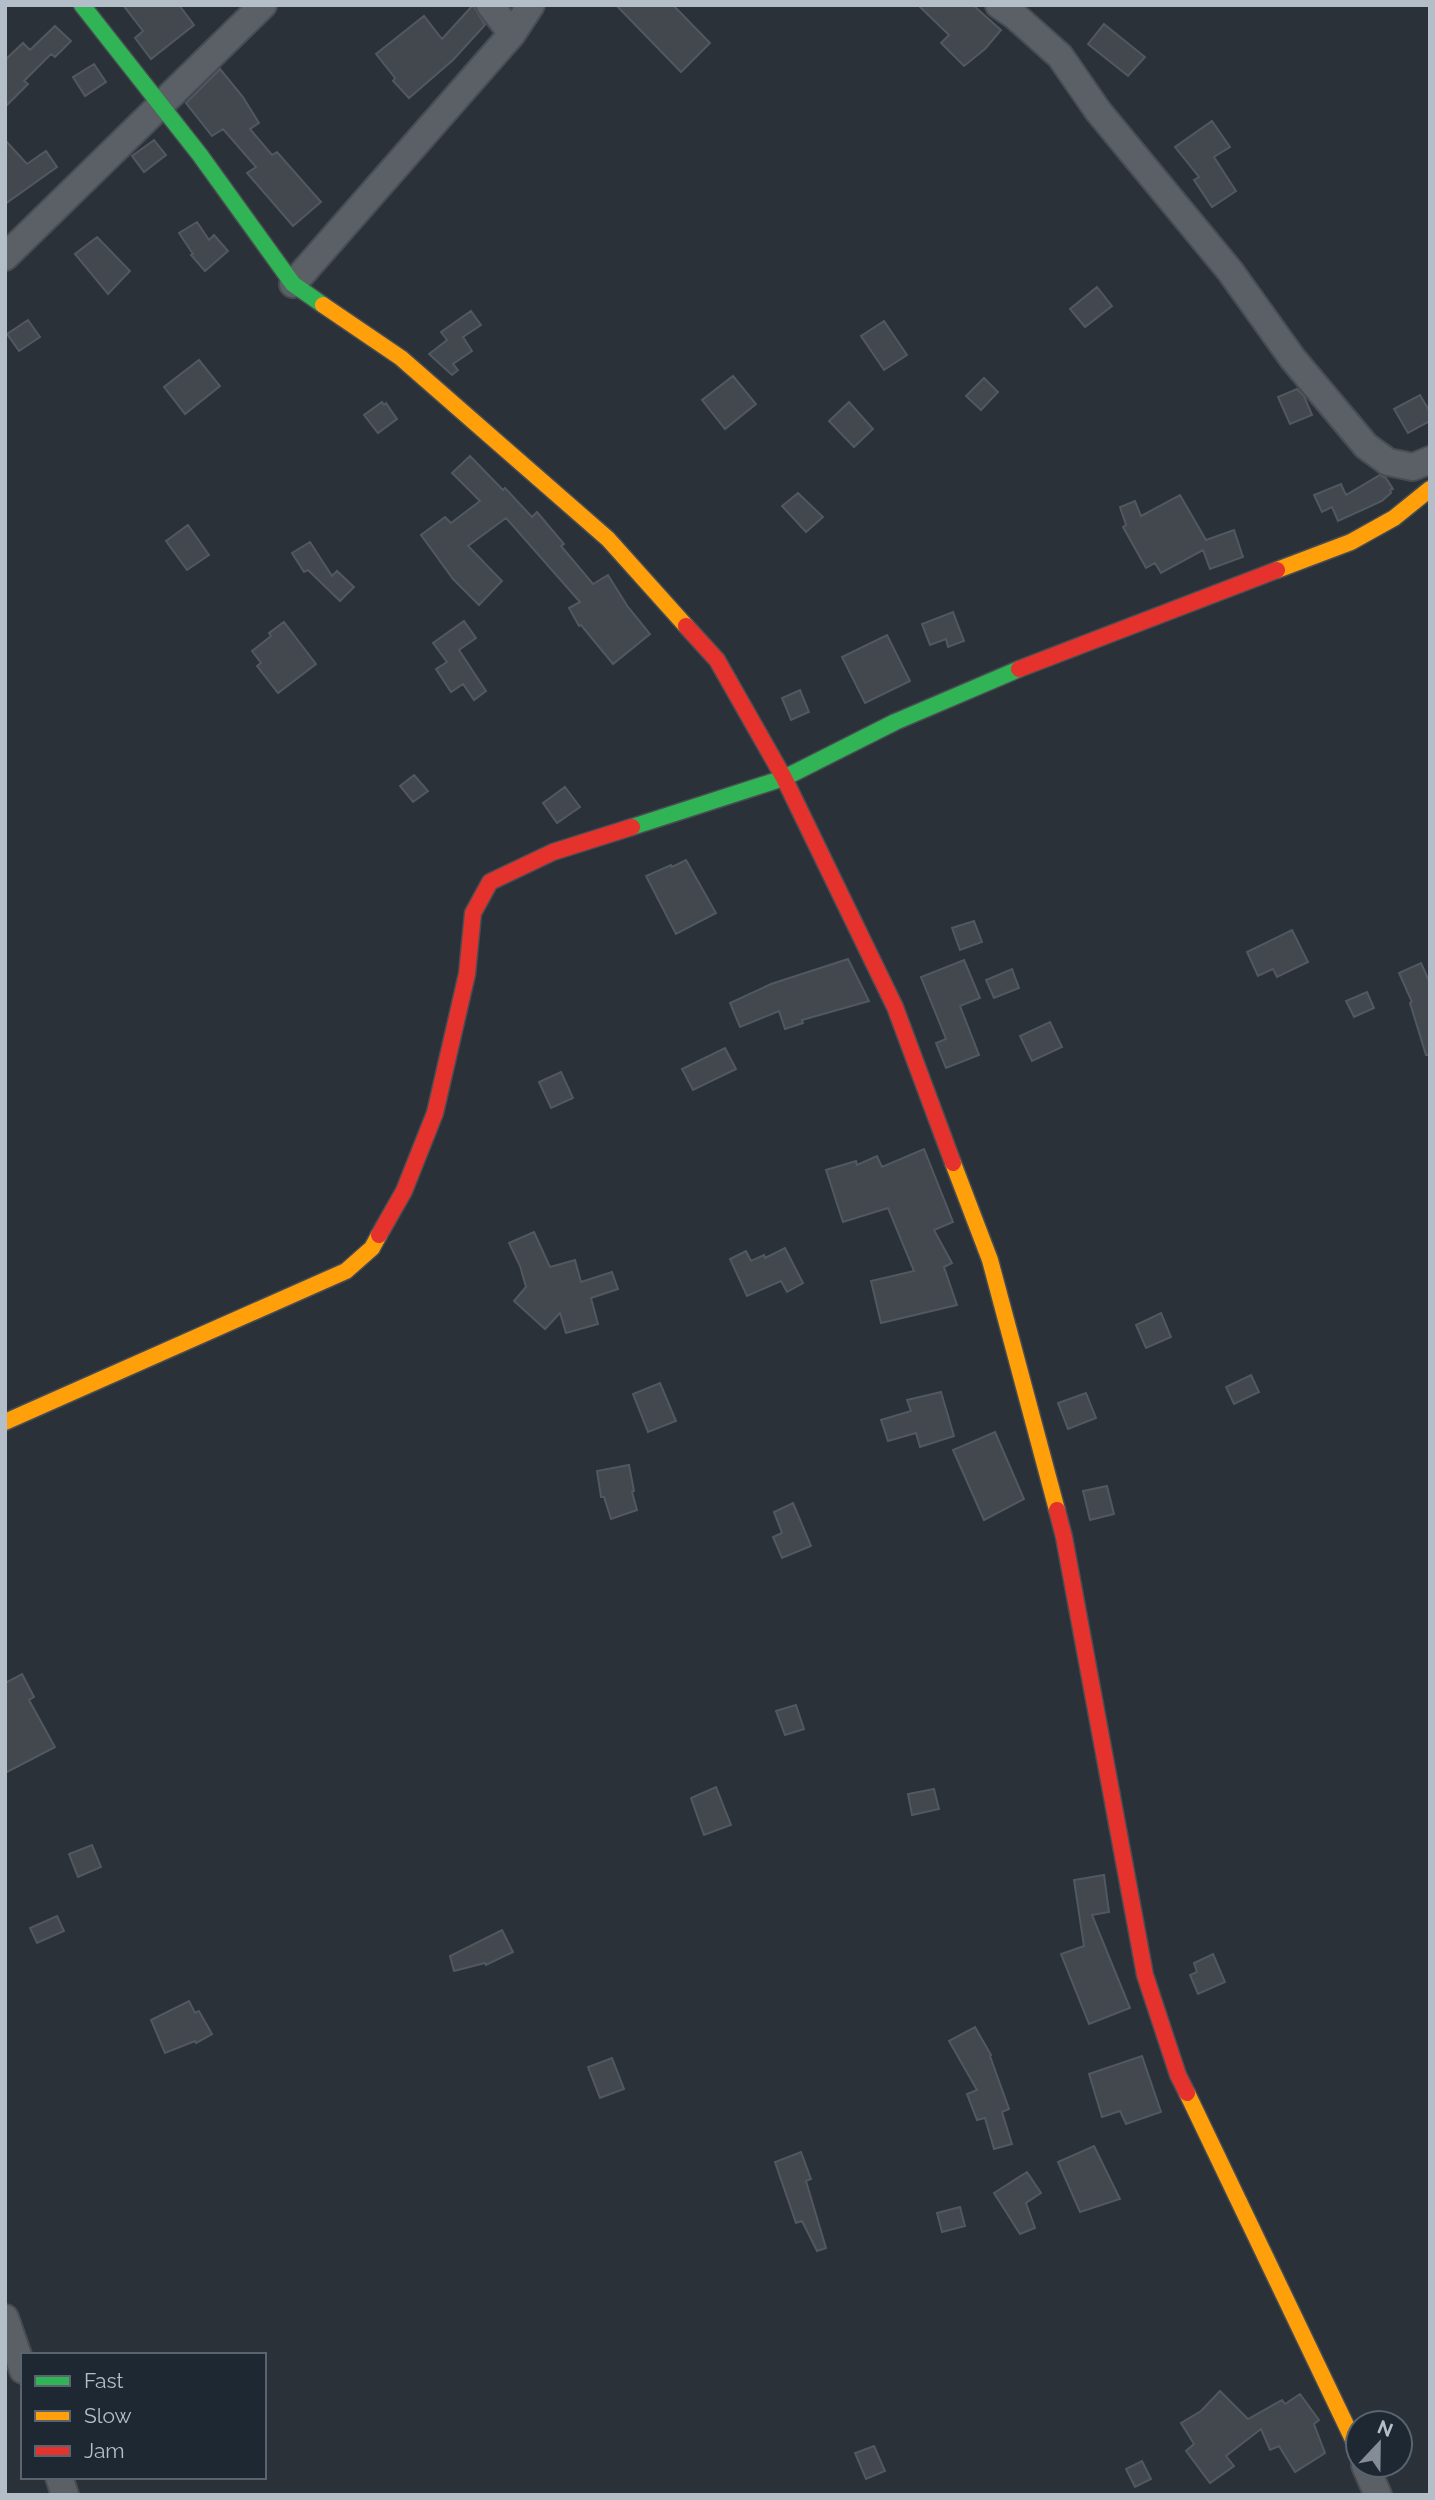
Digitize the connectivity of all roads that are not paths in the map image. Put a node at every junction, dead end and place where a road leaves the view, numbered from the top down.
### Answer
1 (82, 5) edge
2 (263, 5) edge
3 (490, 5) edge
4 (531, 5) edge
5 (999, 5) edge
6 (512, 33) junction
7 (160, 106) junction
8 (5, 257) edge
9 (293, 284) junction
10 (1430, 460) edge
11 (1430, 489) edge
12 (784, 778) junction
13 (5, 1422) edge
14 (5, 2318) edge
15 (21, 2364) edge
16 (1344, 2421) edge

1 - 7 street
2 - 7 street
3 - 6 street
4 - 6 street
5 - 10 street
6 - 9 street
7 - 8 street
7 - 9 street
9 - 12 street
11 - 12 street
12 - 13 street
12 - 16 street
14 - 15 street

